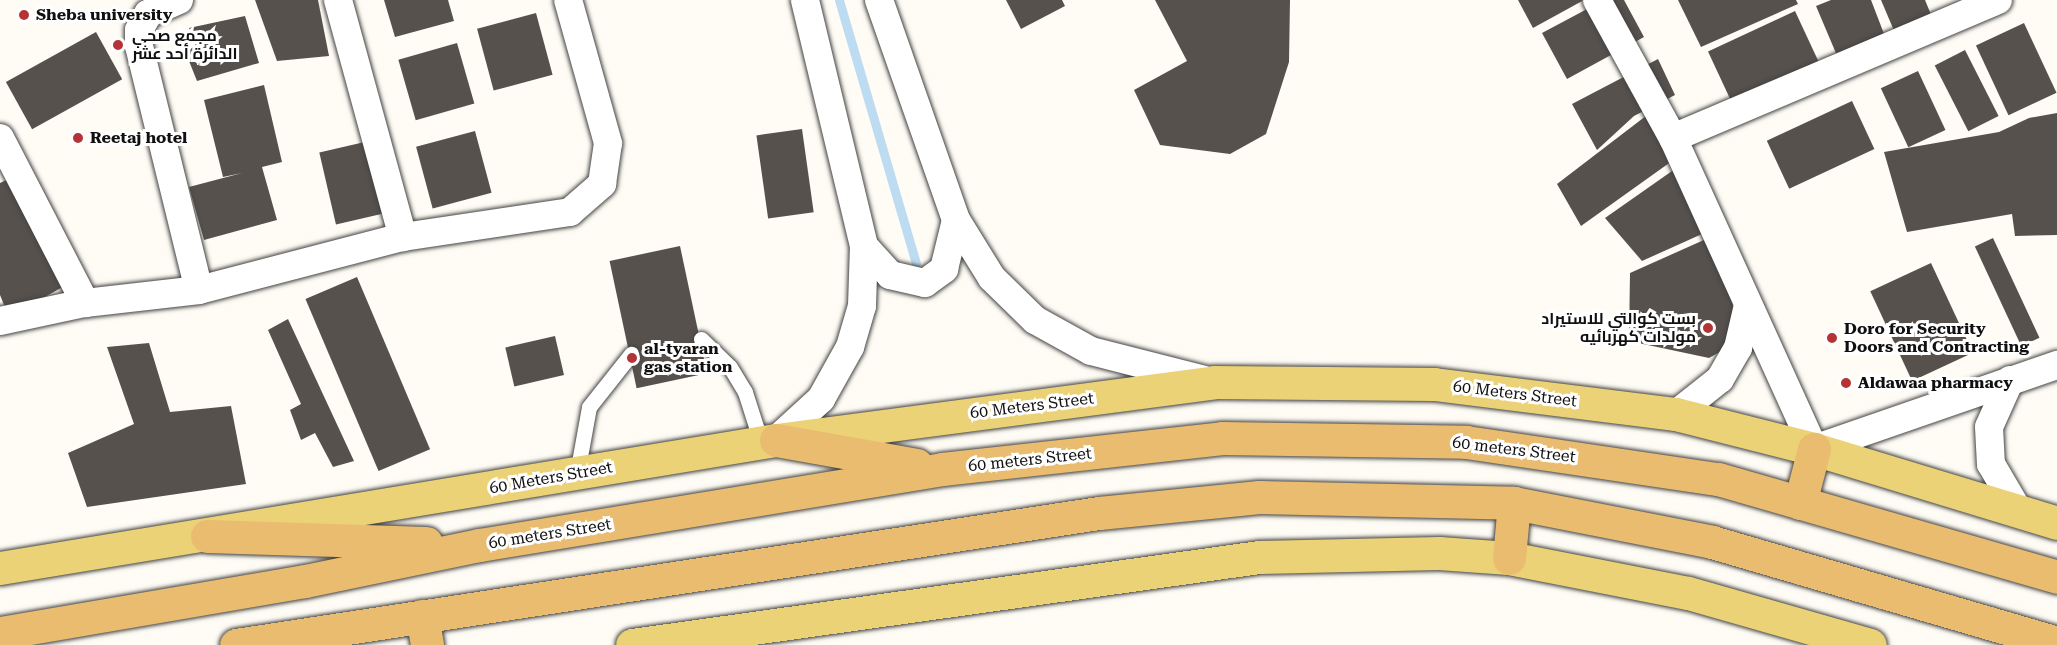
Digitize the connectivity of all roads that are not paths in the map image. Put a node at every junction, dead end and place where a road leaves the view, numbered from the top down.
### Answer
1 (178, 0) edge
2 (338, 0) edge
3 (568, 0) edge
4 (805, 0) edge
5 (879, 0) edge
6 (1596, 0) edge
7 (1998, 0) edge
8 (0, 138) edge
9 (1673, 138) junction
10 (956, 220) junction
11 (403, 237) junction
12 (864, 246) junction
13 (199, 290) junction
14 (85, 303) junction
15 (1748, 305) junction
16 (0, 321) edge
17 (701, 339) dead end
18 (631, 354) dead end
19 (2057, 365) edge
20 (2010, 380) junction
21 (1214, 382) junction
22 (1676, 414) junction
23 (769, 441) junction
24 (1814, 449) junction
25 (942, 469) junction
26 (577, 473) junction
27 (1514, 503) junction
28 (1800, 503) junction
29 (2019, 513) junction
30 (2057, 523) edge
31 (207, 536) junction
32 (479, 545) junction
33 (1509, 558) junction
34 (0, 568) edge
35 (2057, 577) edge
36 (424, 631) edge
37 (0, 633) edge
38 (2057, 643) edge
39 (236, 645) edge
40 (632, 645) edge
41 (1870, 645) edge

1 - 13 street
2 - 11 street
3 - 11 street
4 - 12 street
5 - 10 street
6 - 9 street
7 - 9 street
8 - 14 street
9 - 15 street
10 - 12 street
10 - 21 street
11 - 13 street
12 - 23 street
13 - 14 street
14 - 16 street
15 - 22 street
15 - 24 street
17 - 23 lane
18 - 26 lane
19 - 20 street
20 - 24 street
20 - 29 street
21 - 22 main road, 60 Meters Street
21 - 23 main road, 60 Meters Street
22 - 24 main road, 60 Meters Street
23 - 25 highway
23 - 26 main road, 60 Meters Street
24 - 28 highway
24 - 29 main road, 60 Meters Street
25 - 28 highway, 60 meters Street
25 - 32 highway, 60 meters Street
26 - 31 main road, 60 Meters Street
27 - 33 highway
27 - 36 highway
27 - 38 highway
28 - 35 highway, 60 meters Street
29 - 30 main road, 60 Meters Street
31 - 32 highway
31 - 34 main road, 60 Meters Street
32 - 37 highway, 60 meters Street
33 - 40 main road
33 - 41 main road
36 - 39 highway

